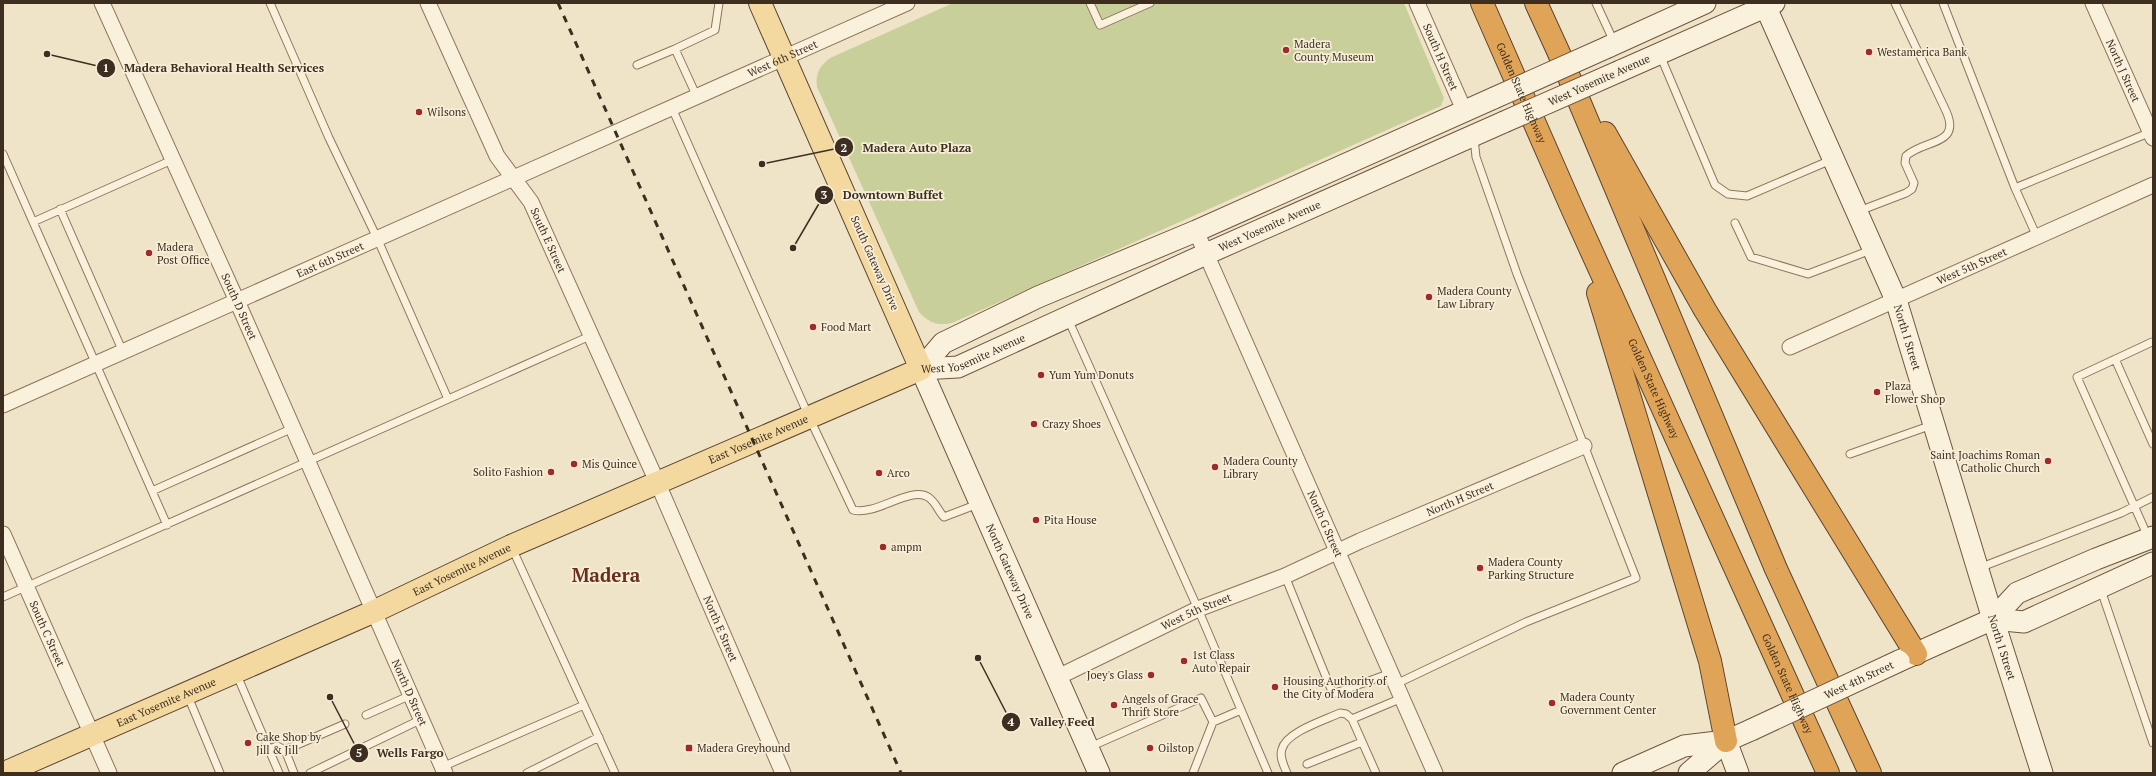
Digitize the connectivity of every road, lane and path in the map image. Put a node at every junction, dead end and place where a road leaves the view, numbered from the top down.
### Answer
1 (102, 3) edge
2 (270, 3) edge
3 (428, 3) edge
4 (718, 3) edge
5 (760, 3) edge
6 (907, 3) edge
7 (1090, 3) edge
8 (1150, 3) edge
9 (1418, 3) edge
10 (1482, 3) edge
11 (1536, 3) edge
12 (1596, 3) edge
13 (1705, 3) edge
14 (1895, 3) edge
15 (1943, 3) edge
16 (2093, 3) edge
17 (1768, 4) edge
18 (1612, 45) junction
19 (674, 49) junction
20 (1558, 51) junction
21 (1659, 53) junction
22 (786, 58) junction
23 (637, 65) dead end
24 (697, 97) junction
25 (672, 108) junction
26 (1464, 110) junction
27 (657, 114) joint
28 (1474, 135) junction
29 (2152, 135) edge
30 (3, 154) edge
31 (1834, 159) junction
32 (172, 160) junction
33 (514, 178) junction
34 (2153, 185) edge
35 (2015, 188) junction
36 (1571, 206) junction
37 (60, 210) junction
38 (1857, 212) junction
39 (33, 222) junction
40 (1735, 223) dead end
41 (1196, 231) junction
42 (2037, 237) junction
43 (378, 238) junction
44 (1873, 249) junction
45 (1206, 254) junction
46 (1896, 300) junction
47 (237, 301) junction
48 (1067, 317) junction
49 (590, 336) junction
50 (2153, 342) edge
51 (1790, 347) dead end
52 (123, 352) junction
53 (2115, 359) junction
54 (96, 363) junction
55 (921, 369) junction
56 (448, 399) junction
57 (3, 405) edge
58 (809, 417) junction
59 (1934, 424) junction
60 (293, 428) junction
61 (2153, 444) edge
62 (1584, 446) junction
63 (1850, 454) dead end
64 (308, 461) junction
65 (658, 484) junction
66 (152, 491) junction
67 (2153, 497) edge
68 (979, 503) junction
69 (2134, 506) junction
70 (167, 525) junction
71 (3, 534) edge
72 (2151, 538) edge
73 (511, 546) junction
74 (1337, 552) junction
75 (2153, 563) edge
76 (1978, 568) junction
77 (1285, 576) junction
78 (27, 587) junction
79 (2100, 587) junction
80 (3, 598) edge
81 (1198, 609) junction
82 (375, 611) junction
83 (1993, 619) junction
84 (1907, 658) junction
85 (235, 671) junction
86 (1058, 677) junction
87 (1396, 685) junction
88 (187, 692) junction
89 (411, 695) junction
90 (584, 705) junction
91 (1241, 710) junction
92 (367, 713) dead end
93 (1352, 719) junction
94 (422, 720) junction
95 (1213, 722) junction
96 (344, 723) dead end
97 (92, 734) junction
98 (599, 737) junction
99 (1726, 741) junction
100 (1362, 742) junction
101 (2153, 743) edge
102 (1088, 748) junction
103 (269, 749) junction
104 (285, 750) junction
105 (1307, 764) dead end
106 (444, 770) edge
107 (4, 773) edge
108 (109, 773) edge
109 (220, 773) edge
110 (279, 773) edge
111 (294, 773) edge
112 (310, 773) edge
113 (527, 773) edge
114 (615, 773) edge
115 (783, 773) edge
116 (1099, 773) edge
117 (1193, 773) edge
118 (1268, 773) edge
119 (1287, 773) edge
120 (1376, 773) edge
121 (1435, 773) edge
122 (1623, 773) edge
123 (1689, 773) edge
124 (1738, 773) edge
125 (1828, 773) edge
126 (1870, 773) edge
127 (2042, 773) edge

1 - 32 street, South D Street
2 - 43 lane
3 - 33 street, South E Street
4 - 19 lane
5 - 22 main road, South Gateway Drive
6 - 22 street, West 6th Street
7 - 8 lane
9 - 26 street, South H Street
10 - 36 highway, Golden State Highway
11 - 20 highway
12 - 18 lane
13 - 18 main road, West Yosemite Avenue
14 - 38 lane
15 - 35 lane
16 - 29 street, North J Street
17 - 21 main road, West Yosemite Avenue
17 - 31 main road, North I Street
18 - 26 main road, West Yosemite Avenue, bridge
19 - 23 lane
19 - 24 lane
20 - 84 highway
20 - 126 highway
21 - 28 main road, West Yosemite Avenue, bridge
21 - 31 lane
22 - 24 street, West 6th Street
22 - 55 main road, South Gateway Drive
24 - 25 street, West 6th Street
25 - 27 street, West 6th Street
25 - 58 lane
26 - 28 main road
26 - 41 main road, West Yosemite Avenue
27 - 33 street, East 6th Street
28 - 45 main road, West Yosemite Avenue
28 - 62 lane
29 - 35 lane
30 - 39 lane
31 - 38 main road, North I Street
32 - 37 lane
32 - 47 street, South D Street
33 - 43 street, East 6th Street
33 - 49 street, South E Street
34 - 42 street, West 5th Street
35 - 42 lane
36 - 99 highway
36 - 125 highway, Golden State Highway
37 - 39 lane
37 - 52 lane
38 - 44 main road, North I Street
39 - 54 lane
40 - 44 lane
41 - 45 street, North G Street
41 - 55 main road, West Yosemite Avenue
42 - 46 street, West 5th Street
43 - 47 street, East 6th Street
43 - 56 lane
44 - 46 main road, North I Street
45 - 48 main road, West Yosemite Avenue
45 - 74 street, North G Street
46 - 51 street, West 5th Street
46 - 59 main road, North I Street
47 - 52 street, East 6th Street
47 - 60 street, South D Street
48 - 55 main road, West Yosemite Avenue
48 - 81 lane
49 - 56 lane
49 - 65 street, South E Street
50 - 53 lane
52 - 54 street, East 6th Street
53 - 61 lane
53 - 69 lane
54 - 57 street, East 6th Street
54 - 66 lane
55 - 58 main road, East Yosemite Avenue
55 - 68 main road, North Gateway Drive
56 - 64 lane
58 - 65 main road, East Yosemite Avenue
58 - 68 lane
59 - 63 lane
59 - 76 main road, North I Street
60 - 64 street, South D Street
60 - 66 lane
62 - 74 street, North H Street
62 - 87 lane
64 - 70 lane
64 - 82 street, South D Street
65 - 73 main road, East Yosemite Avenue
65 - 115 street, North E Street
66 - 70 lane
67 - 69 lane
68 - 86 main road, North Gateway Drive
69 - 72 lane
69 - 76 lane
70 - 78 lane
71 - 78 street, South C Street
72 - 83 main road, West 4th Street
73 - 82 main road, East Yosemite Avenue
73 - 90 lane
74 - 77 street, West 5th Street
74 - 87 street, North G Street
75 - 79 main road, West 4th Street
76 - 83 main road, North I Street
77 - 81 street, West 5th Street
77 - 87 lane
78 - 80 lane
78 - 97 street, South C Street
79 - 83 main road, West 4th Street
79 - 101 lane
81 - 86 street, West 5th Street
81 - 91 lane
82 - 85 main road, East Yosemite Avenue
82 - 89 street, North D Street
83 - 84 main road, West 4th Street
83 - 127 main road, North I Street
84 - 99 main road, West 4th Street, bridge
85 - 88 main road, East Yosemite Avenue
85 - 103 lane
86 - 102 main road, North Gateway Drive
87 - 93 lane
87 - 121 street, North G Street
88 - 97 main road, East Yosemite Avenue
88 - 109 lane
89 - 92 lane
89 - 94 street, North D Street
90 - 98 lane
90 - 106 lane
91 - 95 lane
91 - 118 lane
93 - 100 lane
93 - 119 lane
94 - 106 street, North D Street
94 - 112 lane
95 - 102 lane
95 - 117 lane
96 - 104 lane
97 - 107 main road, East Yosemite Avenue
97 - 108 street, South C Street
98 - 113 lane
98 - 114 lane
99 - 122 main road, West 4th Street
99 - 123 main road, West 4th Street
99 - 124 main road
100 - 105 lane
100 - 120 lane
102 - 116 main road, North Gateway Drive
103 - 104 lane
103 - 110 lane
104 - 111 lane

